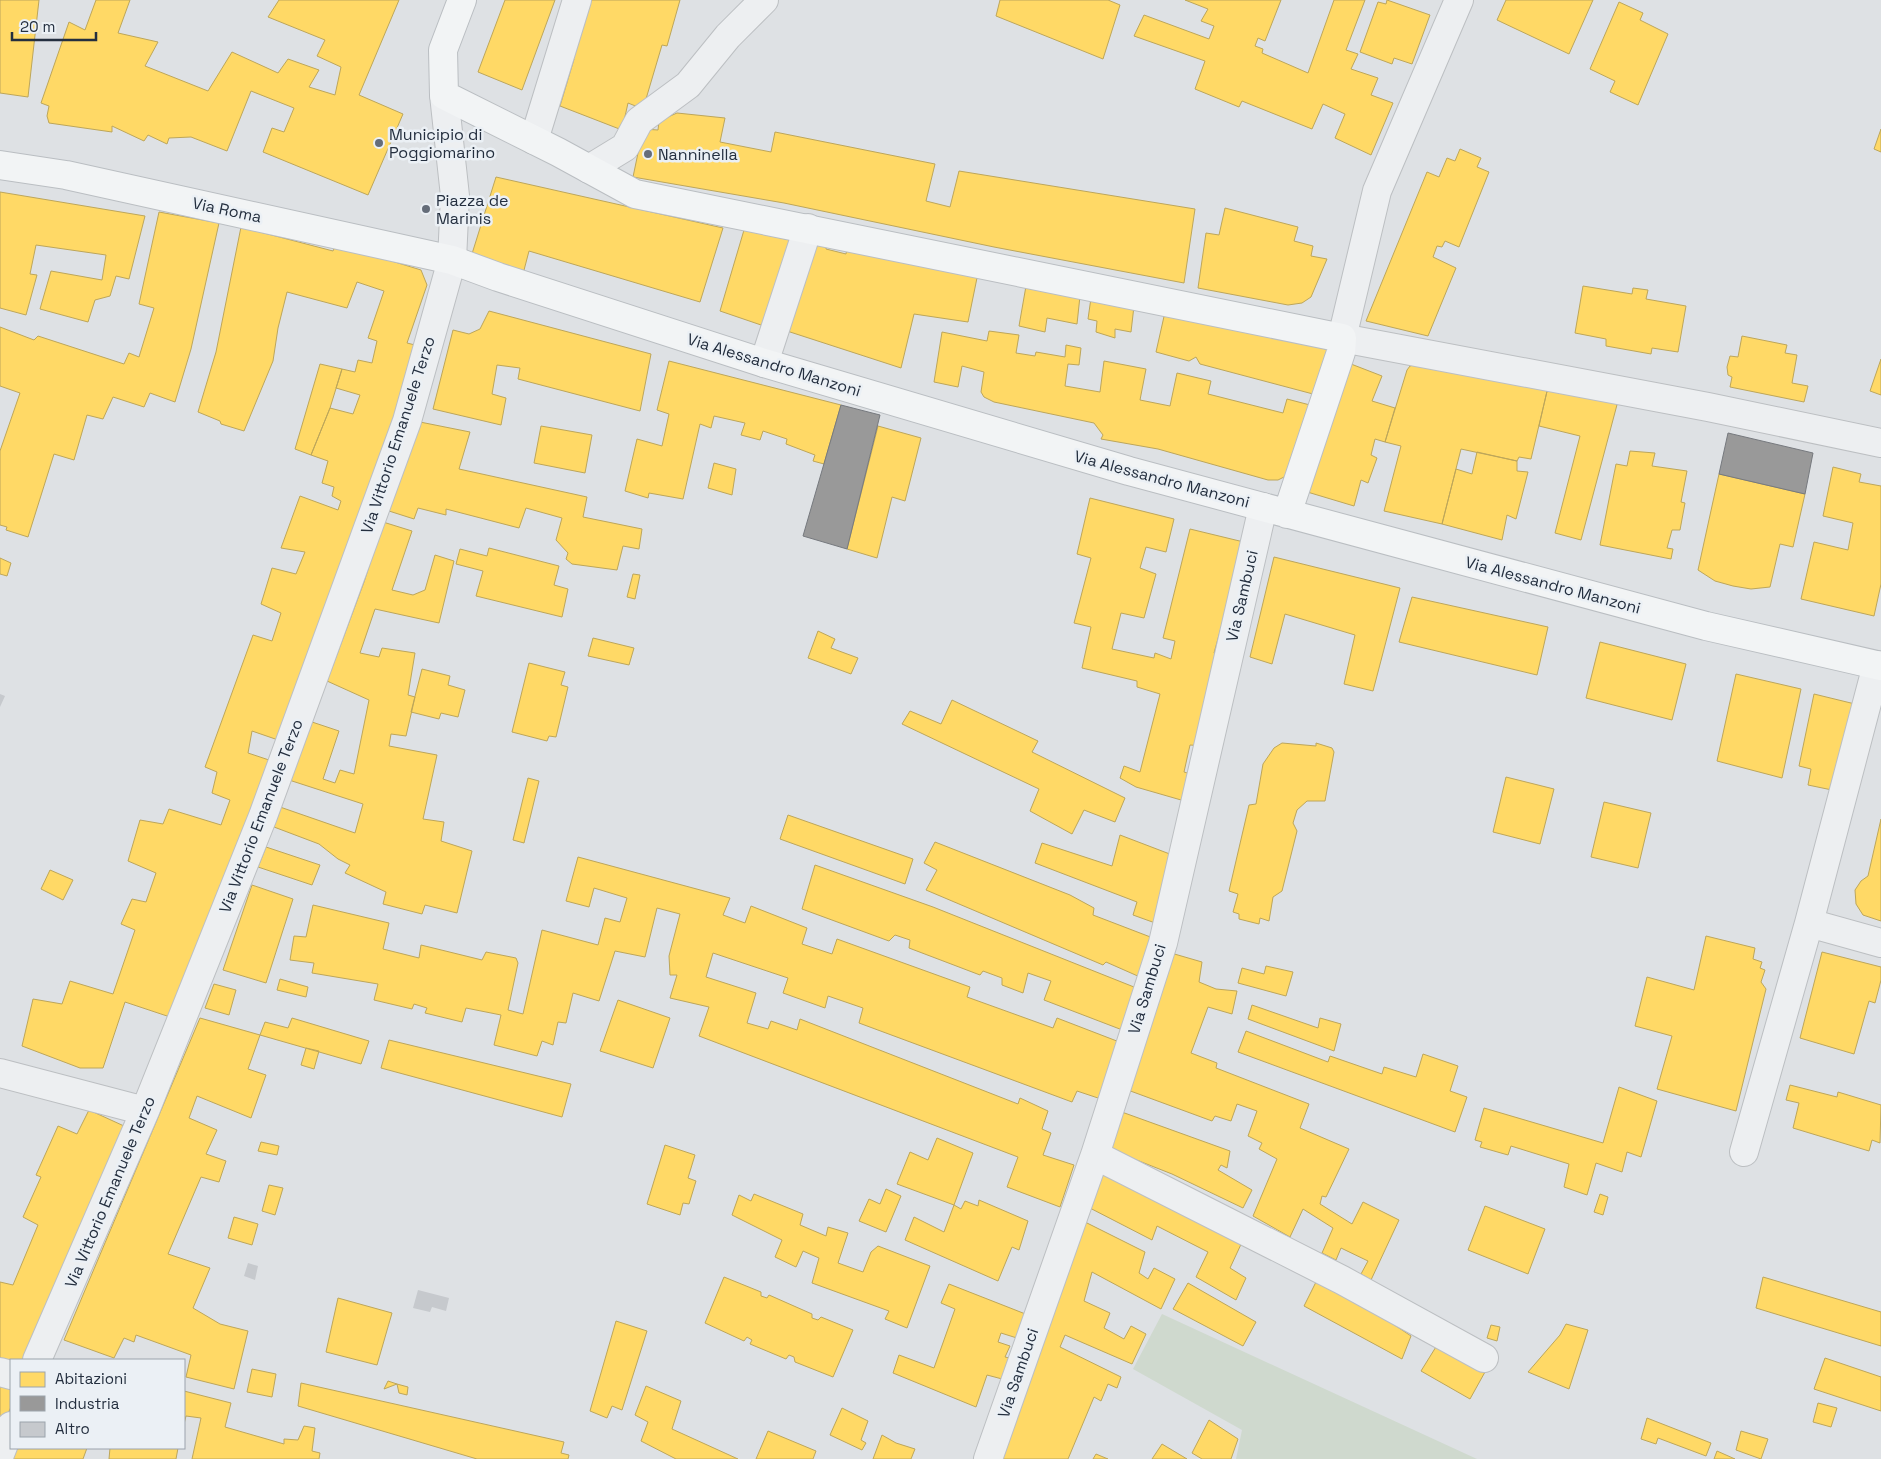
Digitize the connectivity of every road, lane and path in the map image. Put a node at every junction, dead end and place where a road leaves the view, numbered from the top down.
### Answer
1 (462, 0) edge
2 (577, 0) edge
3 (764, 0) edge
4 (1452, 2) edge
5 (444, 95) junction
6 (534, 140) junction
7 (0, 165) edge
8 (589, 169) junction
9 (808, 228) junction
10 (452, 260) junction
11 (1342, 338) junction
12 (764, 363) junction
13 (1881, 442) edge
14 (1275, 510) junction
15 (1879, 666) edge
16 (1809, 923) junction
17 (1881, 944) edge
18 (0, 1073) edge
19 (145, 1111) junction
20 (1744, 1152) dead end
21 (1095, 1156) junction
22 (1484, 1358) dead end
23 (38, 1359) edge
24 (10, 1429) edge
25 (0, 1454) edge
26 (988, 1459) edge

1 - 5 main road
2 - 6 street
3 - 8 street
4 - 11 street
5 - 6 main road
5 - 10 street, Via Vittorio Emanuele Terzo
6 - 8 main road
7 - 10 main road, Via Roma
8 - 9 main road
9 - 11 main road
9 - 12 street
10 - 12 main road, Via Alessandro Manzoni
10 - 19 street, Via Vittorio Emanuele Terzo
11 - 13 street
11 - 14 main road
12 - 14 main road, Via Alessandro Manzoni
14 - 15 main road, Via Alessandro Manzoni
14 - 21 street, Via Sambuci
15 - 16 street
16 - 17 street
16 - 20 street
18 - 19 street
19 - 23 street, Via Vittorio Emanuele Terzo
21 - 22 street
21 - 26 street, Via Sambuci
24 - 25 street

